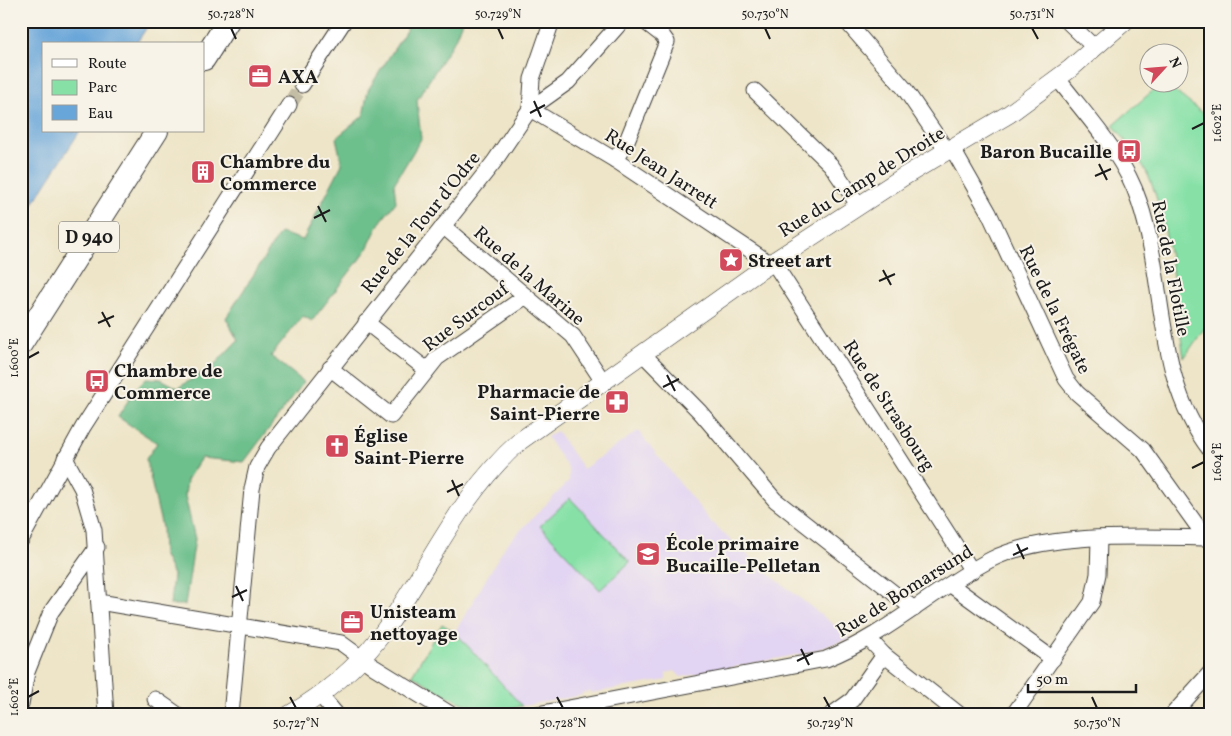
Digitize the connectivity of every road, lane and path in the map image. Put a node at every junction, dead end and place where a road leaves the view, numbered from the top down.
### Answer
1 (228, 21) edge
2 (344, 21) edge
3 (552, 21) edge
4 (622, 21) edge
5 (644, 21) edge
6 (846, 21) edge
7 (1067, 21) edge
8 (1125, 21) edge
9 (1095, 48) junction
10 (205, 58) edge
11 (1058, 79) junction
12 (302, 86) tunnel mouth
13 (755, 91) dead end
14 (289, 105) tunnel mouth
15 (530, 109) junction
16 (156, 132) edge
17 (950, 150) junction
18 (615, 160) junction
19 (859, 206) junction
20 (443, 226) junction
21 (771, 262) junction
22 (526, 296) junction
23 (366, 322) junction
24 (21, 344) edge
25 (644, 355) junction
26 (330, 368) junction
27 (426, 370) junction
28 (604, 383) junction
29 (1210, 450) edge
30 (66, 458) junction
31 (1208, 538) edge
32 (1099, 539) junction
33 (21, 540) edge
34 (96, 547) junction
35 (972, 571) junction
36 (951, 585) junction
37 (99, 602) junction
38 (914, 609) junction
39 (240, 626) junction
40 (869, 639) junction
41 (884, 655) junction
42 (361, 658) junction
43 (1053, 659) junction
44 (1210, 673) edge
45 (320, 695) junction
46 (155, 699) dead end
47 (22, 704) edge
48 (28, 715) edge
49 (106, 715) edge
50 (178, 715) edge
51 (232, 715) edge
52 (290, 715) edge
53 (337, 715) edge
54 (452, 715) edge
55 (532, 715) edge
56 (831, 715) edge
57 (960, 715) edge
58 (1013, 715) edge
59 (1172, 715) edge

1 - 10 main road
2 - 12 street
3 - 15 street
4 - 15 street, Rue de la Tour d'Odre
5 - 18 street
6 - 17 street, Rue de la Frégate
7 - 9 street
8 - 9 street, Rue du Camp de Droite
9 - 11 street, Rue du Camp de Droite
11 - 17 street, Rue du Camp de Droite
11 - 29 street, Rue de la Flotille
13 - 19 street
14 - 30 street
15 - 18 street, Rue Jean Jarrett
15 - 20 street, Rue de la Tour d'Odre
16 - 24 main road, D 940
17 - 19 street, Rue du Camp de Droite
17 - 31 street, Rue de la Frégate
18 - 21 street, Rue Jean Jarrett
19 - 21 street, Rue du Camp de Droite
20 - 22 street, Rue de la Marine
20 - 23 street, Rue de la Tour d'Odre
21 - 25 street, Rue du Camp de Droite
21 - 35 street, Rue de Strasbourg
22 - 27 street, Rue Surcouf
22 - 28 street, Rue de la Marine
23 - 26 street, Rue de la Tour d'Odre
23 - 27 street
25 - 28 street, Rue du Camp de Droite
25 - 38 street
26 - 27 street, Rue Surcouf
26 - 39 street, Rue de la Tour d'Odre
28 - 42 street, Rue du Camp de Droite
30 - 33 street
30 - 34 street
31 - 32 street, Rue de Bomarsund
32 - 35 street, Rue de Bomarsund
32 - 43 street
34 - 37 street
34 - 47 street
35 - 36 street, Rue de Bomarsund
36 - 38 street, Rue de Bomarsund
36 - 43 street
37 - 39 street
37 - 49 street
38 - 40 street, Rue de Bomarsund
39 - 42 street
39 - 51 street, Rue de la Tour d'Odre
40 - 41 street
40 - 55 street, Rue de Bomarsund
41 - 56 street
41 - 57 street
42 - 45 street, Rue du Camp de Droite
42 - 54 street
43 - 58 street
44 - 59 street
45 - 52 street, Rue du Camp de Droite
45 - 53 street
46 - 50 street
47 - 48 street

